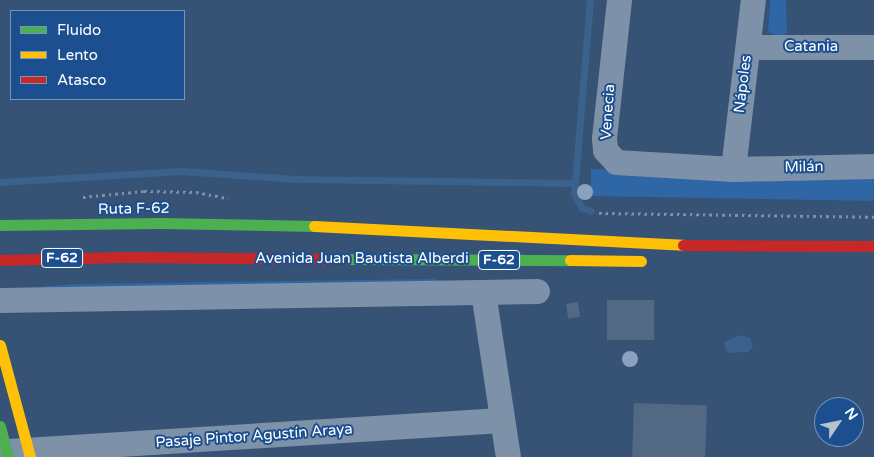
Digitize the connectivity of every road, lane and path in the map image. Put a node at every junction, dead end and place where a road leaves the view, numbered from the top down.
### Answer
1 (619, 0) edge
2 (753, 0) edge
3 (748, 47) junction
4 (874, 47) edge
5 (874, 166) edge
6 (733, 168) junction
7 (0, 225) edge
8 (268, 225) joint
9 (874, 246) edge
10 (0, 260) edge
11 (651, 261) dead end
12 (537, 291) dead end
13 (483, 292) junction
14 (0, 300) edge
15 (0, 345) edge
16 (501, 420) junction
17 (0, 426) edge
18 (18, 454) edge
19 (508, 457) edge

1 - 6 street, Venecia
2 - 3 street, Nápoles
3 - 4 street, Catania
3 - 6 street, Nápoles
5 - 6 street, Milán
7 - 8 main road, Ruta F-62 / F-62
8 - 9 main road, Avenida Juan Bautista Alberdi / F-62
10 - 11 main road, Avenida Juan Bautista Alberdi / F-62
12 - 13 street
13 - 14 street
13 - 16 street
15 - 18 main road
16 - 18 street, Pasaje Pintor Agustín Araya
16 - 19 street
17 - 18 main road

